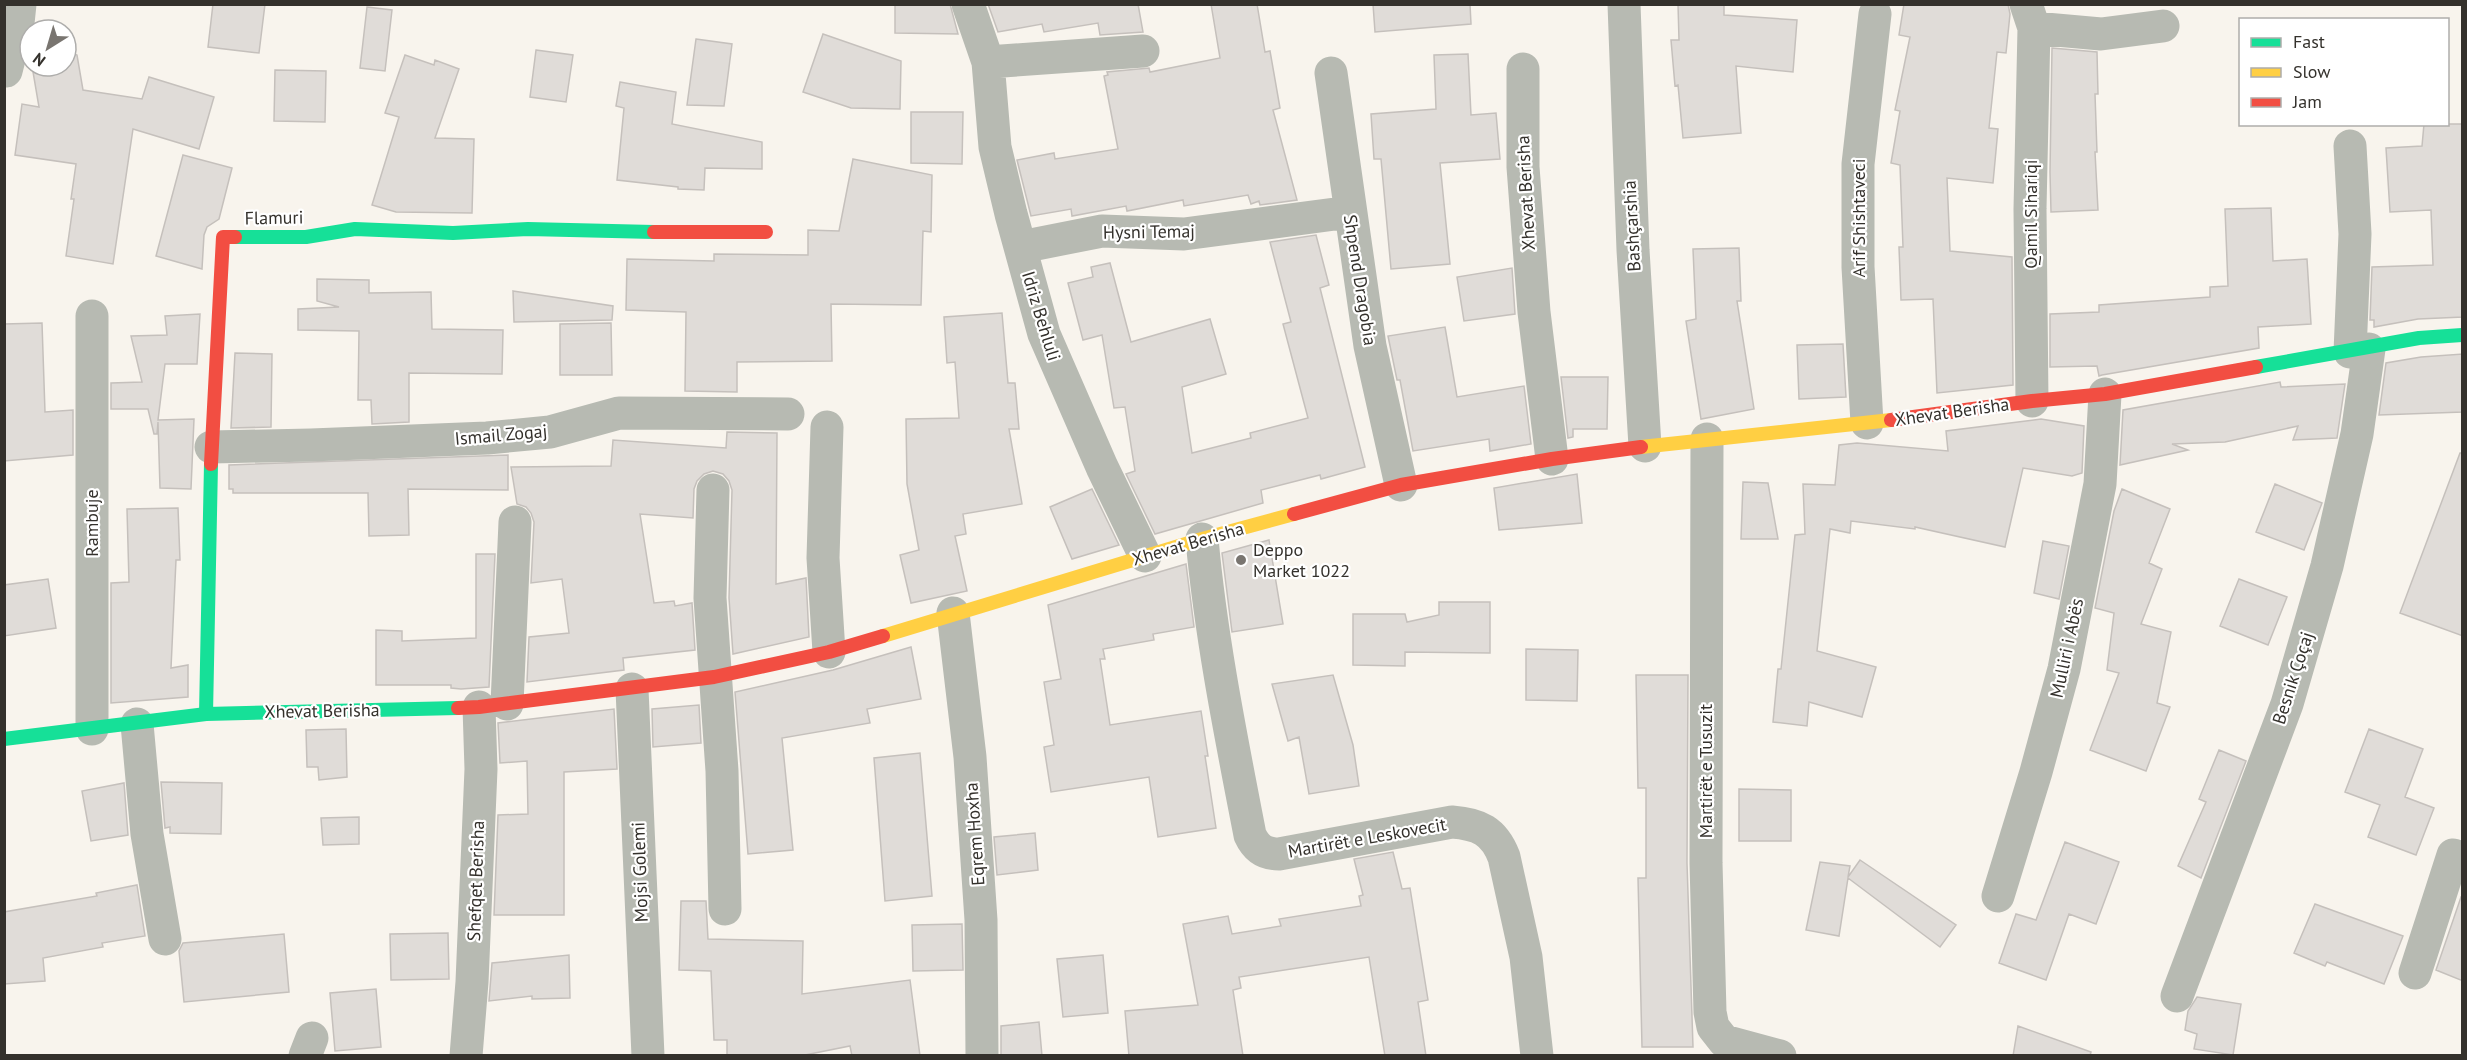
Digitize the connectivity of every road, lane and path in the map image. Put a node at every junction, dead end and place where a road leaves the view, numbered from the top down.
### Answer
1 (20, 4) edge
2 (968, 4) edge
3 (1624, 4) edge
4 (1875, 14) dead end
5 (2030, 16) edge
6 (2163, 26) dead end
7 (1143, 51) dead end
8 (988, 62) junction
9 (1523, 69) dead end
10 (6, 71) dead end
11 (1331, 73) dead end
12 (2350, 146) dead end
13 (1350, 212) junction
14 (766, 232) dead end
15 (1021, 247) junction
16 (92, 316) dead end
17 (2463, 335) edge
18 (2360, 350) junction
19 (2105, 394) junction
20 (2032, 401) junction
21 (788, 414) dead end
22 (1867, 423) junction
23 (827, 427) dead end
24 (1707, 440) junction
25 (1645, 446) junction
26 (211, 447) junction
27 (1552, 459) junction
28 (1401, 485) junction
29 (713, 490) dead end
30 (515, 522) dead end
31 (1202, 539) junction
32 (1145, 556) junction
33 (953, 614) junction
34 (829, 652) junction
35 (714, 677) junction
36 (632, 689) junction
37 (493, 705) junction
38 (206, 714) junction
39 (137, 724) junction
40 (92, 729) junction
41 (4, 740) edge
42 (2463, 858) edge
43 (1998, 896) dead end
44 (725, 909) dead end
45 (165, 939) dead end
46 (2415, 973) dead end
47 (2177, 996) dead end
48 (466, 1056) edge
49 (648, 1056) edge
50 (982, 1056) edge
51 (1537, 1056) edge
52 (1780, 1056) edge

1 - 10 street
2 - 8 street, Idriz Behluli
3 - 25 street, Bashçarshia
4 - 22 street, Arif Shishtaveci
5 - 6 street, Qamil Sihariqi
5 - 20 street, Qamil Sihariqi
7 - 8 street
8 - 15 street, Idriz Behluli
9 - 27 street, Xhevat Berisha
11 - 13 street, Shpend Dragobia
12 - 18 street
13 - 15 street, Hysni Temaj
13 - 28 street, Shpend Dragobia
14 - 26 street, Flamuri
15 - 32 street, Idriz Behluli
16 - 40 street, Rambuje
17 - 18 street, Xhevat Berisha
18 - 19 street, Xhevat Berisha
18 - 47 street, Besnik Çoçaj
19 - 20 street, Xhevat Berisha
19 - 43 street, Mulliri i Abës
20 - 22 street, Xhevat Berisha
21 - 26 street, Ismail Zogaj
22 - 24 street, Xhevat Berisha
23 - 34 street
24 - 25 street, Xhevat Berisha
24 - 52 street, Martirët e Tusuzit
25 - 27 street, Xhevat Berisha
26 - 38 street, Flamuri
27 - 28 street, Xhevat Berisha
28 - 31 street, Xhevat Berisha
29 - 35 street
30 - 37 street
31 - 32 street, Xhevat Berisha
31 - 51 street, Martirët e Leskovecit
32 - 33 street, Xhevat Berisha
33 - 34 street, Xhevat Berisha
33 - 50 street, Eqrem Hoxha
34 - 35 street, Xhevat Berisha
35 - 36 street, Xhevat Berisha
35 - 44 street
36 - 37 street, Xhevat Berisha
36 - 49 street, Mojsi Golemi
37 - 38 street, Xhevat Berisha
37 - 48 street, Shefqet Berisha
38 - 39 street, Xhevat Berisha
39 - 40 street, Xhevat Berisha
39 - 45 street
40 - 41 street, Xhevat Berisha
42 - 46 street

